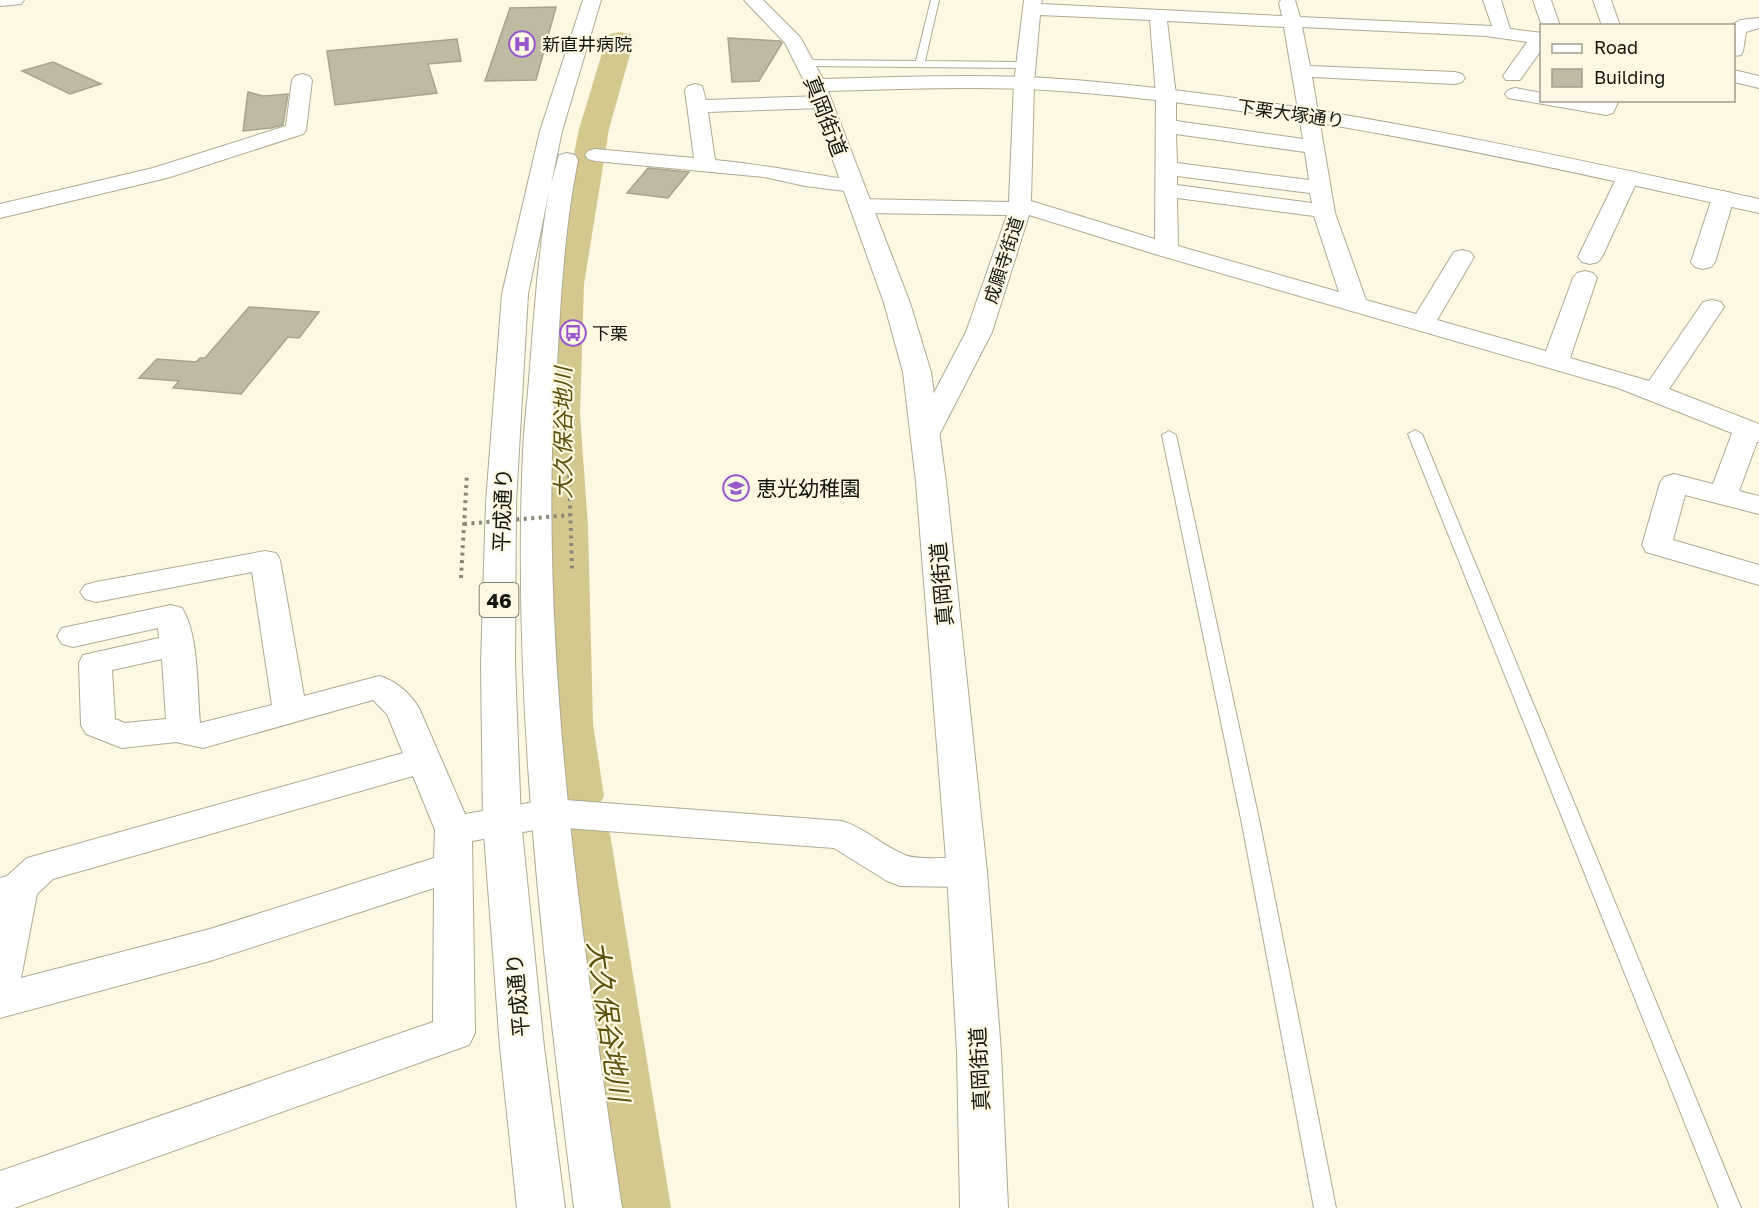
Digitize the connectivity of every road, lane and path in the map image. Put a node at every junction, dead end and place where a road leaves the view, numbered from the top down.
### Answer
1 (15, 0) edge
2 (592, 0) edge
3 (613, 0) edge
4 (753, 0) edge
5 (935, 0) edge
6 (1287, 0) edge
7 (1492, 0) edge
8 (1542, 0) edge
9 (1602, 0) edge
10 (0, 1) edge
11 (1032, 4) edge
12 (1158, 15) junction
13 (1291, 21) junction
14 (1759, 23) edge
15 (1543, 24) edge
16 (1610, 24) edge
17 (1503, 34) junction
18 (1540, 35) edge
19 (1540, 42) edge
20 (1735, 44) edge
21 (920, 64) junction
22 (1301, 71) junction
23 (1025, 74) junction
24 (1735, 76) edge
25 (1455, 78) dead end
26 (302, 80) dead end
27 (1759, 82) edge
28 (815, 84) junction
29 (1166, 95) junction
30 (1540, 98) edge
31 (1564, 102) edge
32 (1609, 102) edge
33 (1310, 115) junction
34 (1166, 126) junction
35 (1314, 147) junction
36 (595, 155) dead end
37 (705, 165) junction
38 (1166, 168) junction
39 (1628, 177) junction
40 (1321, 188) junction
41 (1166, 190) junction
42 (856, 196) junction
43 (1723, 198) junction
44 (1759, 206) edge
45 (1020, 207) junction
46 (0, 211) edge
47 (1324, 211) junction
48 (1166, 250) junction
49 (1462, 257) dead end
50 (1702, 262) dead end
51 (1355, 303) junction
52 (1712, 307) dead end
53 (1423, 322) junction
54 (1556, 360) junction
55 (1655, 391) junction
56 (1753, 432) edge
57 (1415, 434) dead end
58 (926, 435) junction
59 (1169, 435) dead end
60 (568, 468) dead end
61 (467, 473) dead end
62 (1723, 496) junction
63 (1759, 505) edge
64 (570, 515) junction
65 (465, 524) junction
66 (572, 569) dead end
67 (1759, 575) edge
68 (462, 578) dead end
69 (96, 592) dead end
70 (73, 636) dead end
71 (177, 645) junction
72 (290, 712) junction
73 (184, 732) junction
74 (424, 760) junction
75 (552, 813) junction
76 (502, 821) junction
77 (453, 848) junction
78 (967, 872) junction
79 (9, 890) edge
80 (0, 985) edge
81 (0, 1000) edge
82 (0, 1192) edge
83 (541, 1208) edge
84 (598, 1208) edge
85 (984, 1208) edge
86 (1325, 1208) edge
87 (1730, 1208) edge

1 - 10 main road
2 - 76 main road, 平成通り / 46
3 - 75 main road, 平成通り / 46
4 - 28 main road, 真岡街道
5 - 21 lane
6 - 13 street
7 - 17 street
8 - 15 street
9 - 16 street
11 - 12 street
11 - 23 street, 成願寺街道
12 - 13 street
12 - 29 street
13 - 17 street
13 - 22 street
14 - 20 street
17 - 18 street
19 - 30 street
21 - 23 lane
21 - 28 lane
22 - 25 street
22 - 33 street
23 - 28 main road, 下栗大塚通り
23 - 29 main road, 下栗大塚通り
23 - 45 street, 成願寺街道
24 - 27 street
26 - 46 street
28 - 37 street
28 - 42 main road, 真岡街道
29 - 33 main road, 下栗大塚通り
29 - 34 street
31 - 32 street
33 - 35 street
33 - 39 main road, 下栗大塚通り
34 - 35 street
34 - 38 street
35 - 40 street
36 - 37 street
37 - 42 street
38 - 40 street
38 - 41 street
39 - 43 main road, 下栗大塚通り
39 - 54 street
40 - 47 street
41 - 47 street
41 - 48 street
42 - 45 street
42 - 58 main road, 真岡街道
43 - 44 main road, 下栗大塚通り
43 - 50 street
45 - 48 street
45 - 58 street, 成願寺街道
47 - 51 street
48 - 51 street
49 - 53 street
51 - 53 street
52 - 55 street
53 - 54 street
54 - 55 street
55 - 56 street
56 - 62 street
57 - 87 lane
58 - 78 main road, 真岡街道
59 - 86 lane
60 - 64 path
61 - 65 path
62 - 63 street
62 - 67 street
64 - 65 path, bridge
64 - 66 path
65 - 68 path
69 - 72 street
70 - 71 street
71 - 73 street
71 - 73 street
72 - 73 street
72 - 74 street
74 - 77 street
74 - 79 street
75 - 76 street
75 - 78 street
75 - 84 main road, 平成通り / 46
76 - 77 street
76 - 83 main road, 平成通り / 46
77 - 81 street
77 - 82 street
78 - 85 main road, 真岡街道
79 - 80 street

